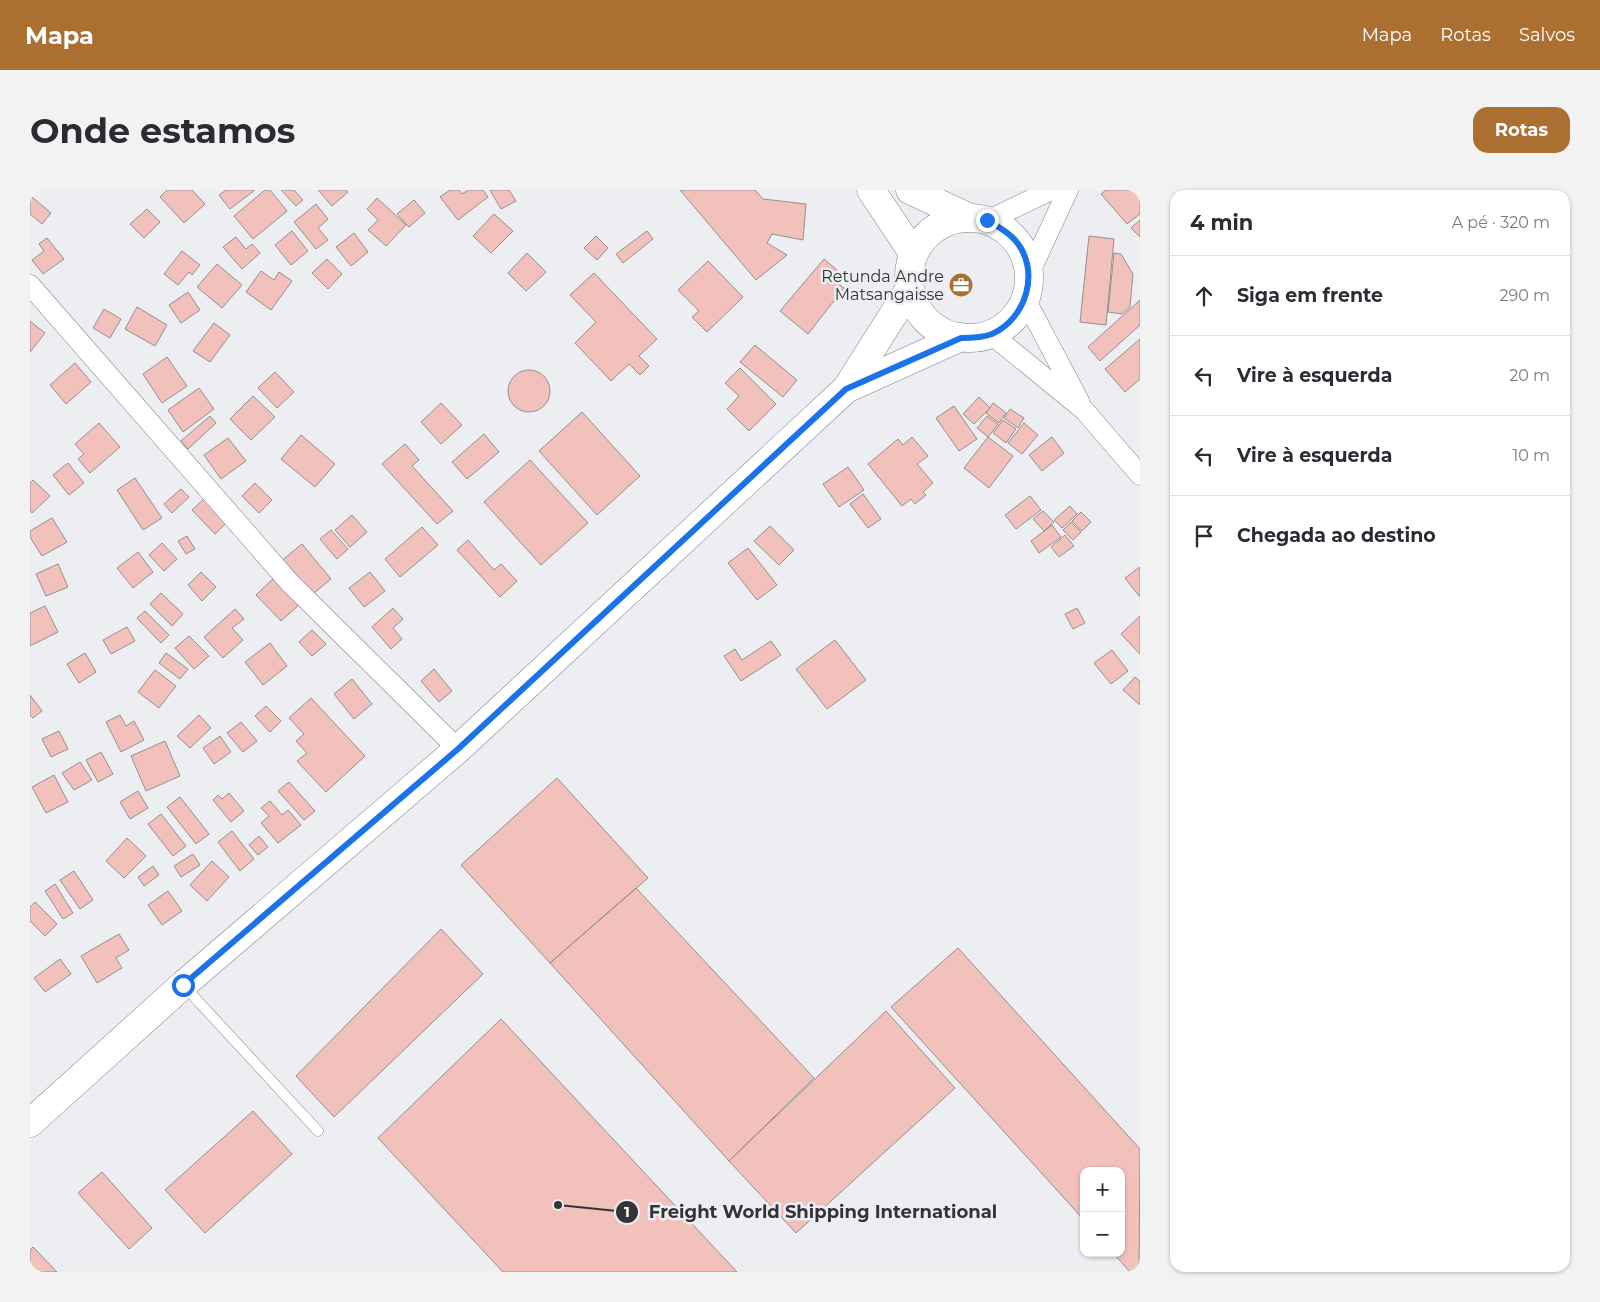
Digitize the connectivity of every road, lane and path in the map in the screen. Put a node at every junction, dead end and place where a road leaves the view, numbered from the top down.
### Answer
1 (871, 190) edge
2 (910, 190) edge
3 (1051, 190) edge
4 (1068, 190) edge
5 (978, 219) junction
6 (913, 253) junction
7 (30, 285) edge
8 (1027, 287) junction
9 (909, 290) junction
10 (991, 334) junction
11 (961, 338) junction
12 (846, 389) junction
13 (1084, 410) junction
14 (1140, 475) edge
15 (458, 749) junction
16 (183, 985) junction
17 (30, 1123) edge
18 (318, 1131) dead end

1 - 6 main road
2 - 5 main road
3 - 5 street
4 - 8 street
5 - 6 main road
5 - 8 main road
6 - 9 main road
7 - 15 street
8 - 10 main road
8 - 13 street
9 - 11 main road
9 - 12 main road
10 - 11 main road
10 - 13 street
11 - 12 main road
12 - 15 main road
13 - 14 street
15 - 16 main road
16 - 17 main road
16 - 18 lane

